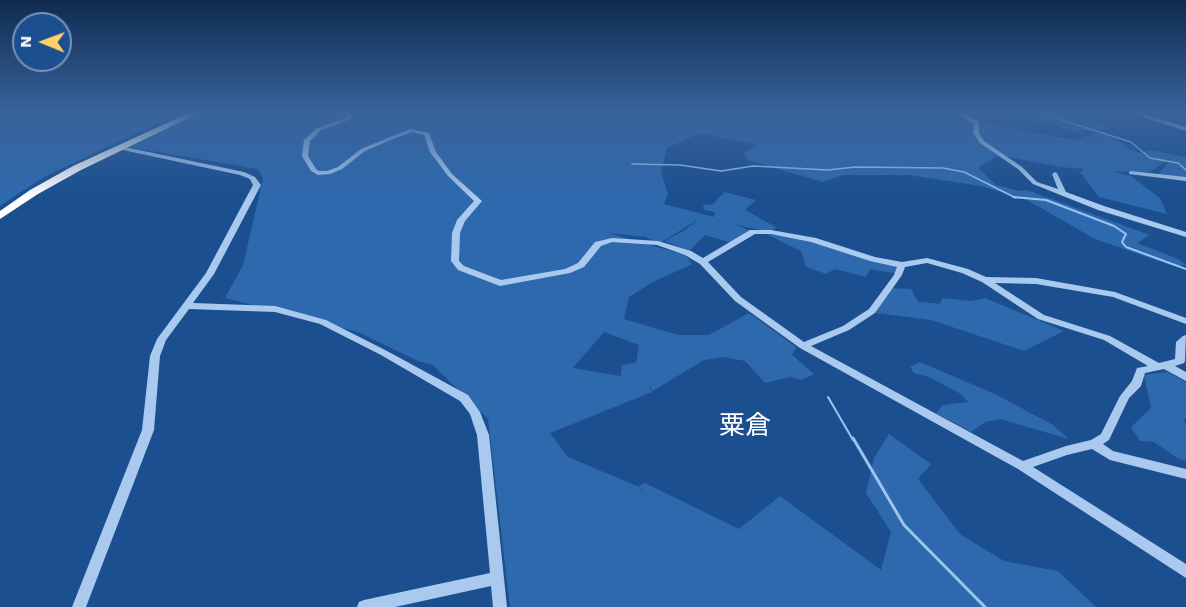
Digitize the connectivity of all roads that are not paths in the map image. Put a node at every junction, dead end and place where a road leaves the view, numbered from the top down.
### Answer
1 (136, 140) edge
2 (307, 140) edge
3 (386, 140) edge
4 (428, 140) edge
5 (981, 140) edge
6 (120, 148) junction
7 (1131, 173) dead end
8 (1055, 174) dead end
9 (1186, 179) edge
10 (1064, 195) junction
11 (0, 216) edge
12 (1186, 235) edge
13 (703, 262) junction
14 (902, 265) junction
15 (985, 280) junction
16 (189, 306) junction
17 (1186, 321) edge
18 (1186, 338) edge
19 (803, 346) junction
20 (1163, 366) junction
21 (1186, 377) edge
22 (1094, 444) junction
23 (1022, 466) junction
24 (1186, 474) edge
25 (1186, 572) edge
26 (496, 578) junction
27 (79, 607) edge
28 (364, 607) edge
29 (500, 607) edge

1 - 6 highway
2 - 3 street
4 - 13 street
5 - 10 street
6 - 11 highway
6 - 16 street
7 - 9 street
8 - 10 street
10 - 12 street
13 - 14 street
13 - 19 street
14 - 15 street
14 - 19 street
15 - 17 street
15 - 20 street
16 - 26 street
16 - 27 street
18 - 20 street
19 - 23 street
20 - 21 street
20 - 22 street
22 - 23 street
22 - 24 street
23 - 25 street
26 - 28 street
26 - 29 street

